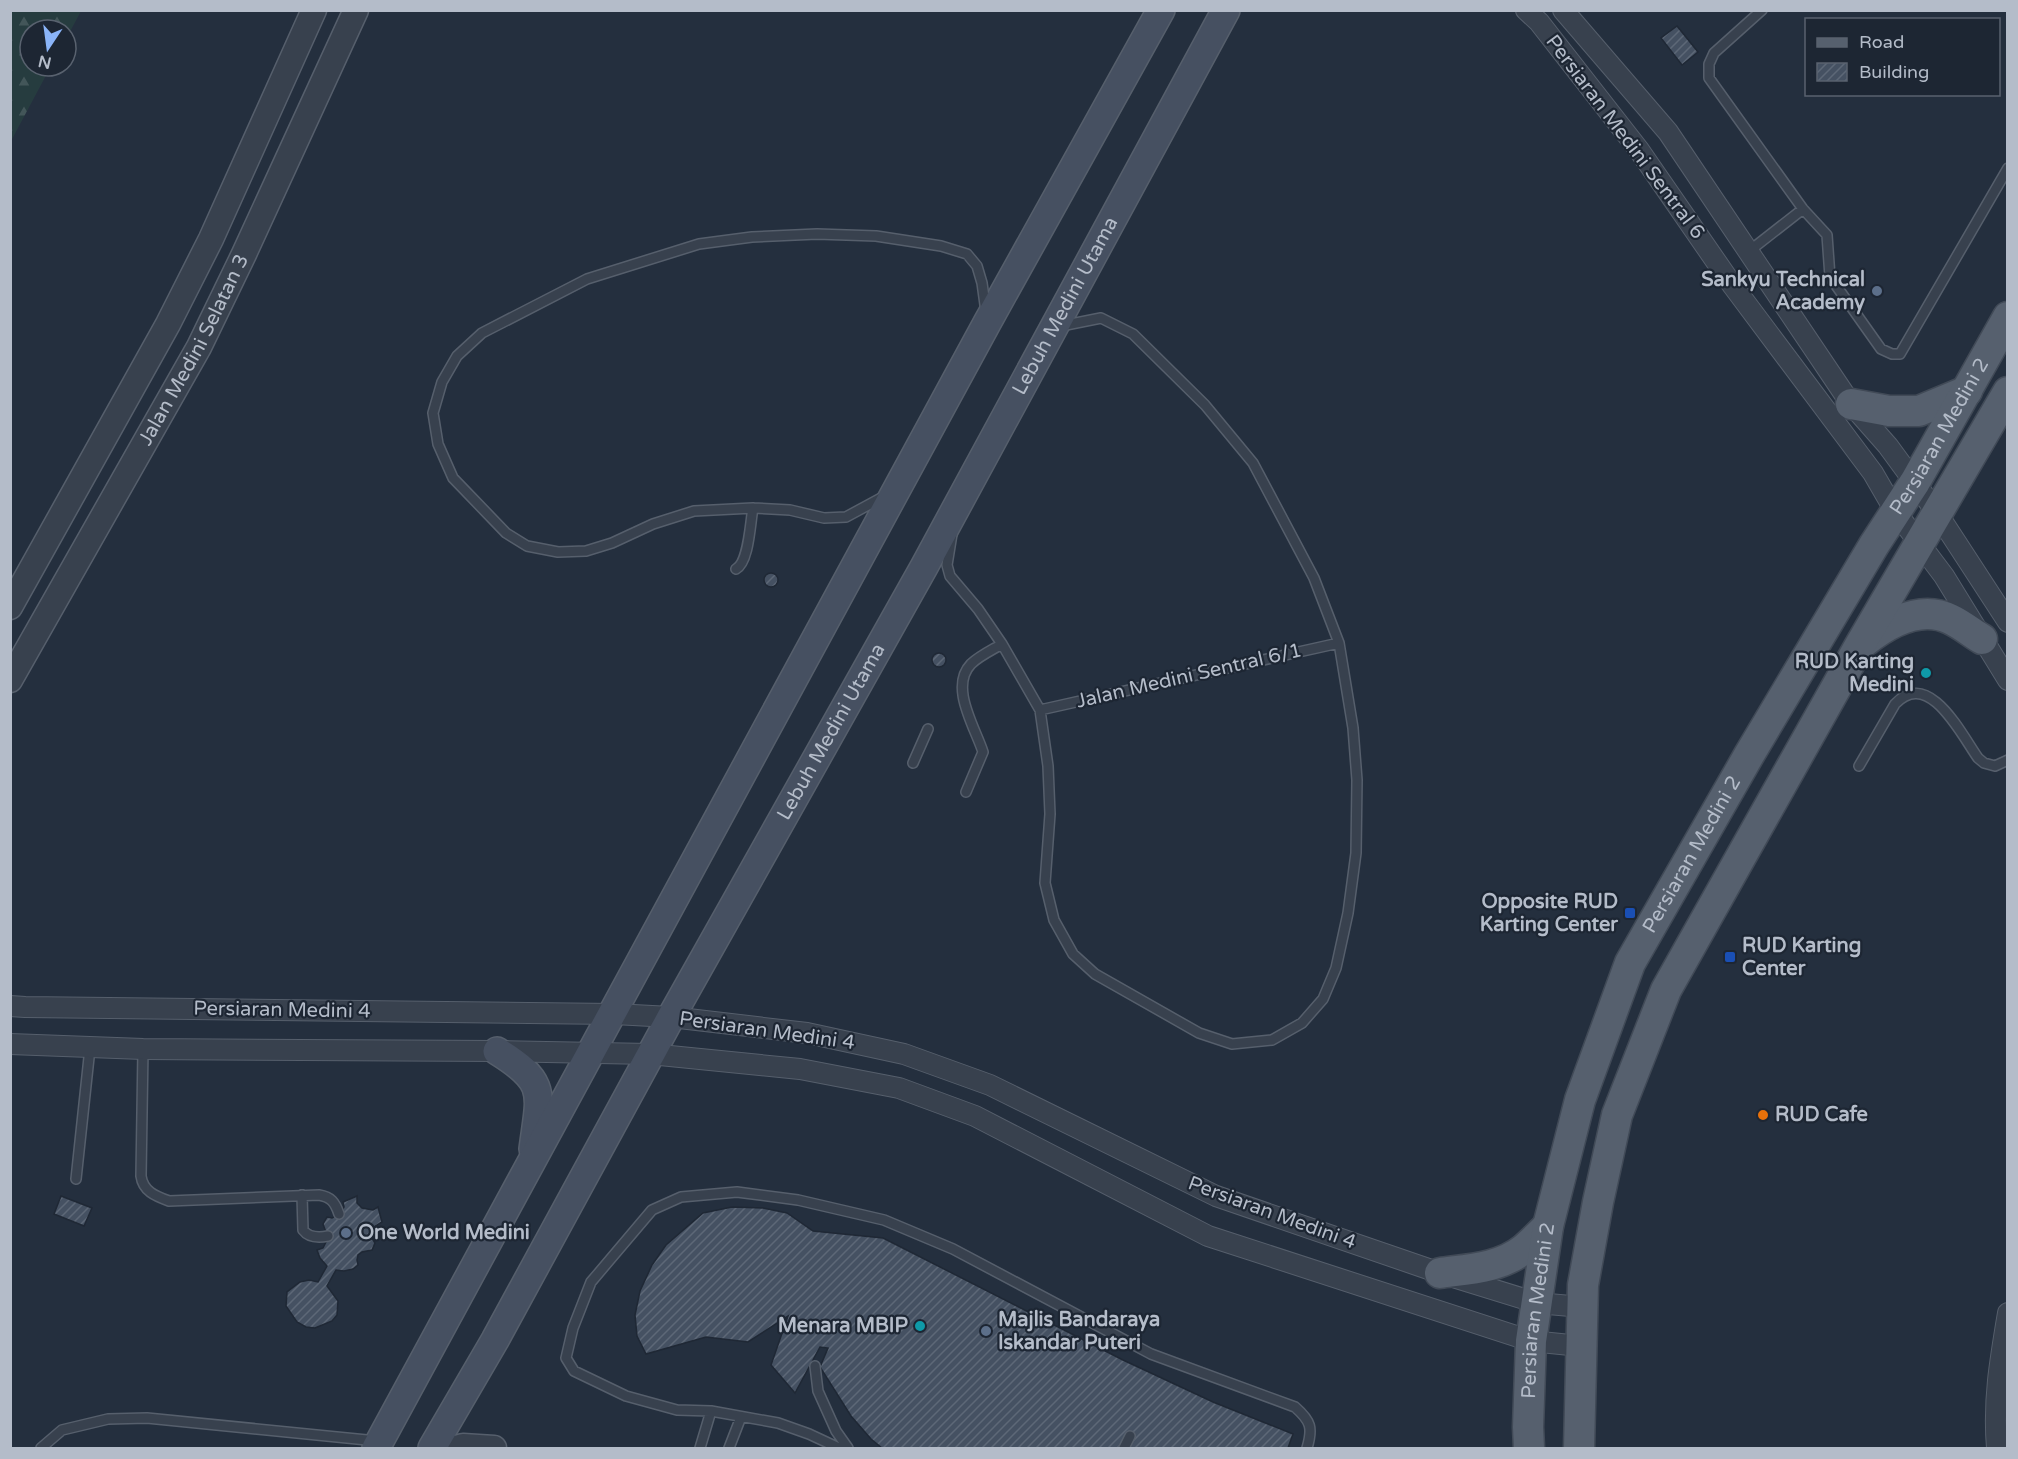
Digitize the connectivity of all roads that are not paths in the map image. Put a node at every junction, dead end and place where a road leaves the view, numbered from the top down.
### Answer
1 (314, 10) edge
2 (356, 10) edge
3 (1161, 10) edge
4 (1226, 10) edge
5 (1526, 10) edge
6 (1563, 10) edge
7 (1762, 10) edge
8 (2007, 168) edge
9 (1803, 209) junction
10 (1748, 252) junction
11 (2007, 317) edge
12 (987, 323) junction
13 (1056, 327) junction
14 (1967, 391) junction
15 (2007, 392) edge
16 (1851, 404) junction
17 (1915, 482) junction
18 (899, 488) junction
19 (753, 508) junction
20 (1895, 511) junction
21 (1937, 513) junction
22 (953, 514) junction
23 (1919, 544) junction
24 (735, 569) dead end
25 (10, 607) edge
26 (2007, 622) edge
27 (1982, 639) junction
28 (1339, 643) junction
29 (1002, 644) junction
30 (1860, 645) junction
31 (10, 680) edge
32 (2007, 680) edge
33 (1040, 710) junction
34 (928, 729) dead end
35 (2007, 760) edge
36 (913, 763) dead end
37 (1859, 765) dead end
38 (966, 792) dead end
39 (10, 1006) edge
40 (614, 1014) junction
41 (671, 1017) junction
42 (10, 1044) edge
43 (90, 1048) junction
44 (143, 1049) junction
45 (497, 1051) junction
46 (592, 1054) junction
47 (650, 1054) junction
48 (532, 1162) junction
49 (75, 1179) dead end
50 (302, 1195) junction
51 (339, 1214) dead end
52 (1548, 1226) junction
53 (328, 1236) dead end
54 (1440, 1273) junction
55 (1537, 1303) junction
56 (1582, 1307) junction
57 (2006, 1326) edge
58 (1531, 1341) junction
59 (1580, 1346) junction
60 (815, 1366) dead end
61 (711, 1411) junction
62 (741, 1417) junction
63 (1130, 1436) dead end
64 (377, 1445) edge
65 (41, 1449) edge
66 (432, 1449) edge
67 (456, 1449) edge
68 (494, 1449) edge
69 (700, 1449) edge
70 (729, 1449) edge
71 (839, 1449) edge
72 (848, 1449) edge
73 (1124, 1449) edge
74 (1307, 1449) edge
75 (1529, 1449) edge
76 (1579, 1449) edge
77 (1997, 1449) edge

1 - 25 street, Jalan Medini Selatan 3
2 - 31 street, Jalan Medini Selatan 3
3 - 12 main road
4 - 13 main road, Lebuh Medini Utama
5 - 20 street, Persiaran Medini Sentral 6
6 - 10 street, Persiaran Medini Sentral 6
7 - 9 lane
8 - 9 lane
9 - 10 lane
10 - 16 street, Persiaran Medini Sentral 6
11 - 14 main road, Persiaran Medini 2
12 - 18 main road
12 - 19 lane
13 - 22 main road, Lebuh Medini Utama
13 - 28 lane
14 - 16 main road
14 - 17 main road, Persiaran Medini 2
15 - 21 main road, Persiaran Medini 2
16 - 17 street, Persiaran Medini Sentral 6
17 - 20 main road, Persiaran Medini 2
17 - 21 street, Persiaran Medini Sentral 6
18 - 19 lane
18 - 40 main road
19 - 24 lane
20 - 23 street, Persiaran Medini Sentral 6
20 - 52 main road, Persiaran Medini 2
21 - 23 main road, Persiaran Medini 2
21 - 26 street, Persiaran Medini Sentral 6
22 - 29 lane
22 - 41 main road, Lebuh Medini Utama
23 - 27 street, Persiaran Medini Sentral 6
23 - 30 main road, Persiaran Medini 2
27 - 30 main road
27 - 32 street, Persiaran Medini Sentral 6
28 - 33 lane, Jalan Medini Sentral 6/1
28 - 33 lane
29 - 33 lane
29 - 38 lane
30 - 56 main road, Persiaran Medini 2
34 - 36 lane
35 - 37 lane
39 - 40 street, Persiaran Medini 4
40 - 41 street, Persiaran Medini 4
40 - 46 main road
41 - 47 main road, Lebuh Medini Utama
41 - 54 street, Persiaran Medini 4
42 - 43 street, Persiaran Medini 4
43 - 44 street, Persiaran Medini 4
43 - 49 lane
44 - 45 street, Persiaran Medini 4
44 - 50 lane
45 - 46 street, Persiaran Medini 4
45 - 48 main road
46 - 47 street, Persiaran Medini 4
46 - 48 main road
47 - 58 street, Persiaran Medini 4
47 - 66 main road, Lebuh Medini Utama
48 - 64 main road
50 - 51 lane
50 - 53 lane
52 - 54 main road
52 - 55 main road, Persiaran Medini 2
54 - 55 street, Persiaran Medini 4
55 - 56 street, Persiaran Medini 4
55 - 58 main road, Persiaran Medini 2
56 - 59 main road, Persiaran Medini 2
57 - 77 street
58 - 59 street, Persiaran Medini 4
58 - 75 main road, Persiaran Medini 2
59 - 76 main road, Persiaran Medini 2
60 - 72 lane
61 - 62 lane
61 - 69 lane
61 - 74 lane
62 - 70 lane
62 - 71 lane
63 - 73 lane
64 - 65 lane
67 - 68 street

